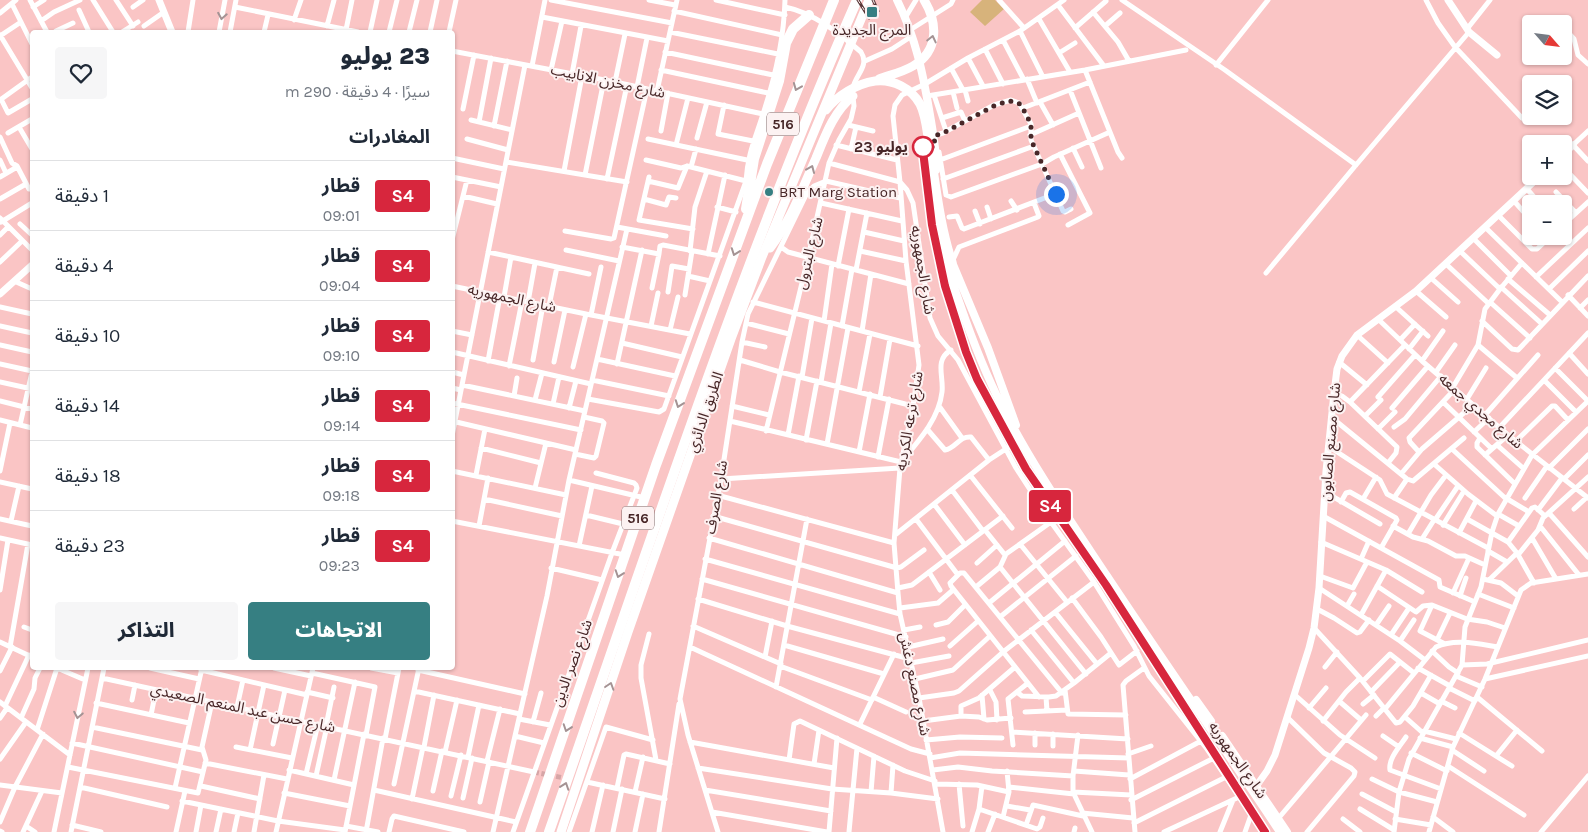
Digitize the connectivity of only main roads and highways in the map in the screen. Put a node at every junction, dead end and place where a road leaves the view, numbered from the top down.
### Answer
1 (834, 0) edge
2 (857, 0) edge
3 (870, 0) edge
4 (897, 0) edge
5 (924, 0) edge
6 (809, 15) road end
7 (872, 82) junction
8 (853, 96) road end
9 (820, 118) junction
10 (775, 215) junction
11 (742, 231) junction
12 (762, 257) junction
13 (949, 263) junction
14 (1234, 757) junction
15 (1276, 820) junction
16 (530, 832) edge
17 (549, 832) edge
18 (561, 832) edge
19 (1280, 832) edge
20 (1287, 832) edge

1 -> 11 highway, الطريق الدائري / 516
2 - 10 highway, الطريق الدائري / 516
3 - 9 highway, الطريق الدائري / 516
4 - 13 main road, شارع الجمهوريه
7 -> 5 highway
6 - 11 highway
7 - 9 highway
7 - 13 highway
12 -> 8 highway
9 - 10 highway, الطريق الدائري / 516
10 - 12 highway, الطريق الدائري / 516
17 -> 10 highway, الطريق الدائري / 516
11 -> 16 highway, الطريق الدائري / 516
18 -> 12 highway, الطريق الدائري / 516
13 - 14 main road, شارع الجمهوريه
14 - 15 main road, شارع الجمهوريه
14 - 15 main road, شارع الجمهوريه
15 - 19 main road, شارع الجمهوريه
15 - 20 main road, شارع الجمهوريه

